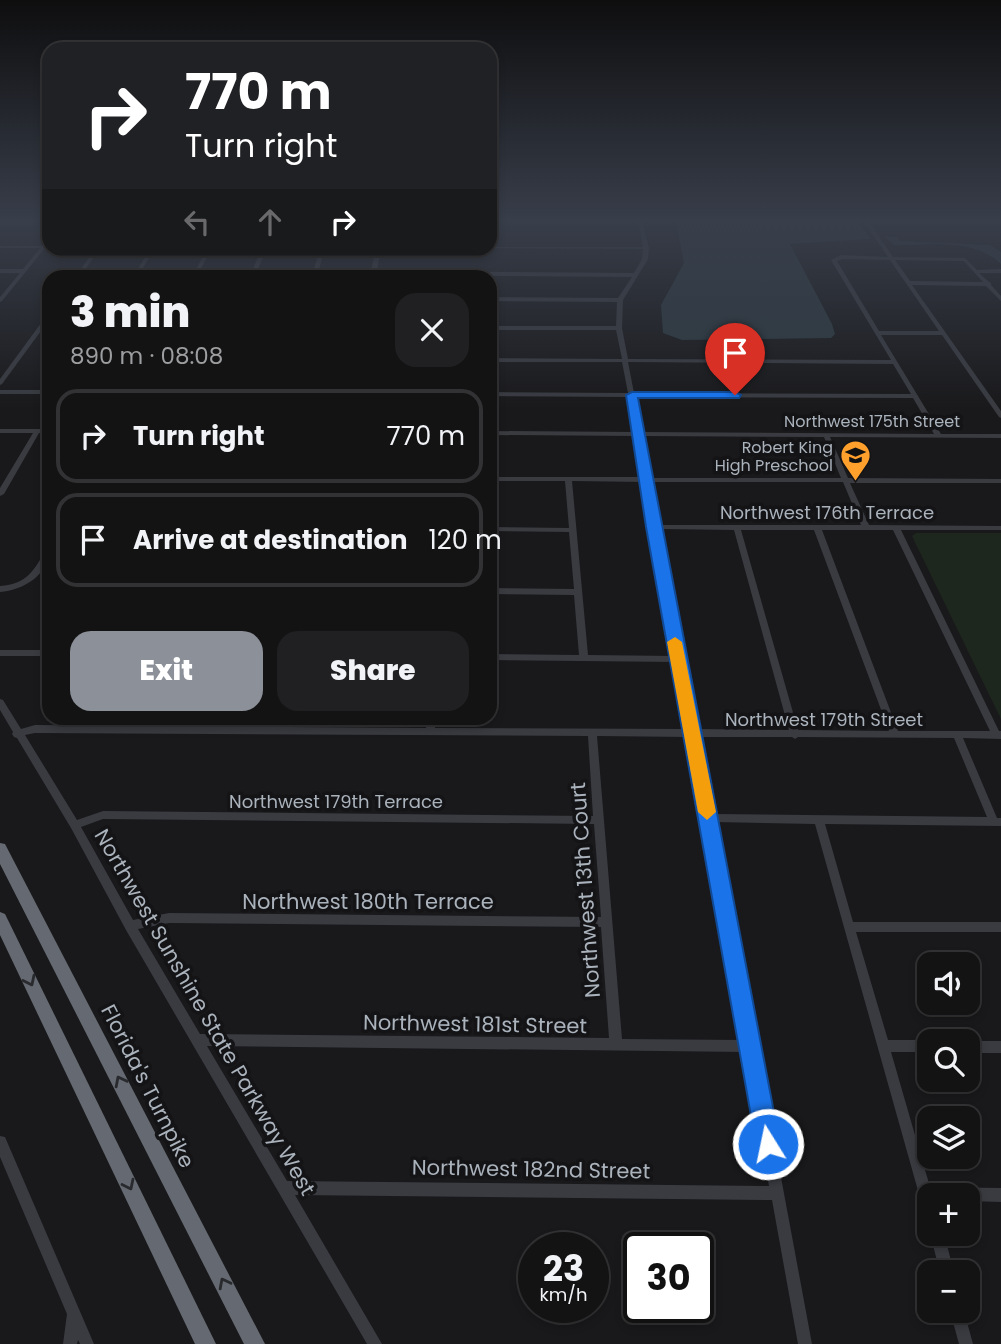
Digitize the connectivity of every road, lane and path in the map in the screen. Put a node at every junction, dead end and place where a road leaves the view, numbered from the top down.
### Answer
1 (14, 283) edge
2 (630, 283) edge
3 (849, 283) edge
4 (908, 283) joint
5 (989, 284) joint
6 (1, 298) edge
7 (497, 299) edge
8 (1001, 299) edge
9 (620, 300) junction
10 (42, 326) edge
11 (497, 328) edge
12 (619, 328) junction
13 (877, 333) junction
14 (943, 333) junction
15 (497, 360) edge
16 (624, 360) junction
17 (895, 362) junction
18 (0, 383) edge
19 (0, 392) edge
20 (42, 392) edge
21 (497, 394) edge
22 (632, 395) junction
23 (916, 396) junction
24 (1001, 416) edge
25 (0, 431) edge
26 (37, 431) junction
27 (42, 431) edge
28 (497, 433) edge
29 (637, 435) junction
30 (826, 435) junction
31 (939, 436) junction
32 (1001, 436) edge
33 (0, 476) edge
34 (11, 476) junction
35 (497, 479) edge
36 (568, 479) junction
37 (645, 479) junction
38 (845, 481) junction
39 (1001, 481) edge
40 (0, 494) edge
41 (653, 527) junction
42 (737, 527) junction
43 (817, 527) junction
44 (866, 528) junction
45 (896, 528) junction
46 (1001, 528) edge
47 (497, 529) edge
48 (573, 530) junction
49 (42, 564) edge
50 (0, 589) edge
51 (497, 590) edge
52 (578, 592) junction
53 (0, 653) edge
54 (42, 653) edge
55 (497, 657) edge
56 (584, 658) junction
57 (678, 659) junction
58 (0, 702) edge
59 (166, 725) edge
60 (430, 725) edge
61 (164, 730) junction
62 (430, 731) junction
63 (592, 733) junction
64 (693, 733) junction
65 (17, 734) junction
66 (795, 735) junction
67 (895, 735) junction
68 (957, 735) junction
69 (999, 736) edge
70 (708, 818) junction
71 (599, 820) junction
72 (818, 820) junction
73 (998, 822) edge
74 (75, 825) junction
75 (0, 849) edge
76 (0, 919) edge
77 (606, 922) junction
78 (130, 926) junction
79 (850, 927) junction
80 (1001, 927) edge
81 (199, 1040) junction
82 (616, 1045) junction
83 (750, 1046) junction
84 (885, 1046) junction
85 (917, 1046) edge
86 (980, 1047) edge
87 (1001, 1047) edge
88 (0, 1142) edge
89 (6, 1173) edge
90 (923, 1183) edge
91 (285, 1188) junction
92 (777, 1193) junction
93 (1001, 1195) edge
94 (980, 1197) edge
95 (74, 1312) junction
96 (961, 1323) edge
97 (70, 1344) edge
98 (87, 1344) edge
99 (206, 1344) edge
100 (255, 1344) edge
101 (375, 1344) edge
102 (805, 1344) edge
103 (967, 1344) edge

1 - 6 street
2 - 9 street
3 - 13 street
4 - 5 street
4 - 14 street
5 - 8 street
7 - 9 street
9 - 12 street
10 - 18 street
11 - 12 street
12 - 16 street
13 - 14 street
13 - 17 street
14 - 24 street
15 - 16 street
16 - 17 street
16 - 22 street
17 - 23 street
19 - 20 street
21 - 22 street
22 - 23 street
22 - 29 street
23 - 31 street
25 - 26 street
26 - 27 street
26 - 34 street
28 - 29 street, Northwest 175th Street
29 - 30 street, Northwest 175th Street
29 - 37 street
30 - 31 street, Northwest 175th Street
30 - 38 street
31 - 32 street, Northwest 175th Street
33 - 34 street
34 - 40 street
35 - 36 street
36 - 37 street
36 - 48 street
37 - 38 street
37 - 41 street
38 - 39 street
38 - 44 street
41 - 42 street, Northwest 176th Terrace
41 - 57 street
42 - 43 street, Northwest 176th Terrace
42 - 66 street
43 - 44 street, Northwest 176th Terrace
43 - 67 street
44 - 45 street, Northwest 176th Terrace
45 - 46 street, Northwest 176th Terrace
45 - 69 street
47 - 48 street
48 - 52 street
49 - 50 street
51 - 52 street
52 - 56 street
53 - 54 street
55 - 56 street
56 - 57 street
57 - 64 street
58 - 65 street, Northwest Sunshine State Parkway West
59 - 61 street
60 - 62 street
61 - 62 street, Northwest 179th Street
61 - 65 street, Northwest 179th Street
62 - 63 street, Northwest 179th Street
63 - 64 street, Northwest 179th Street
63 - 71 street, Northwest 13th Court
64 - 66 street, Northwest 179th Street
64 - 70 street
65 - 74 street, Northwest Sunshine State Parkway West
66 - 67 street, Northwest 179th Street
67 - 68 street, Northwest 179th Street
68 - 69 street, Northwest 179th Street
68 - 73 street
70 - 72 street
70 - 83 street
71 - 74 street, Northwest 179th Terrace
71 - 77 street, Northwest 13th Court
72 - 73 street
72 - 79 street
74 - 78 street, Northwest Sunshine State Parkway West
100 -> 75 highway, Florida's Turnpike
76 -> 99 highway
77 - 78 street, Northwest 180th Terrace
77 - 82 street, Northwest 13th Court
78 - 81 street, Northwest Sunshine State Parkway West
79 - 80 street
79 - 84 street
81 - 82 street, Northwest 181st Street
81 - 91 street, Northwest Sunshine State Parkway West
82 - 83 street, Northwest 181st Street
83 - 92 street
84 - 85 street
84 - 90 street
86 - 87 street
88 - 89 street
89 - 95 street
91 - 92 street, Northwest 182nd Street
91 - 101 street, Northwest Sunshine State Parkway West
92 - 102 street
93 - 94 street
95 - 97 street
95 - 98 street
96 - 103 street

